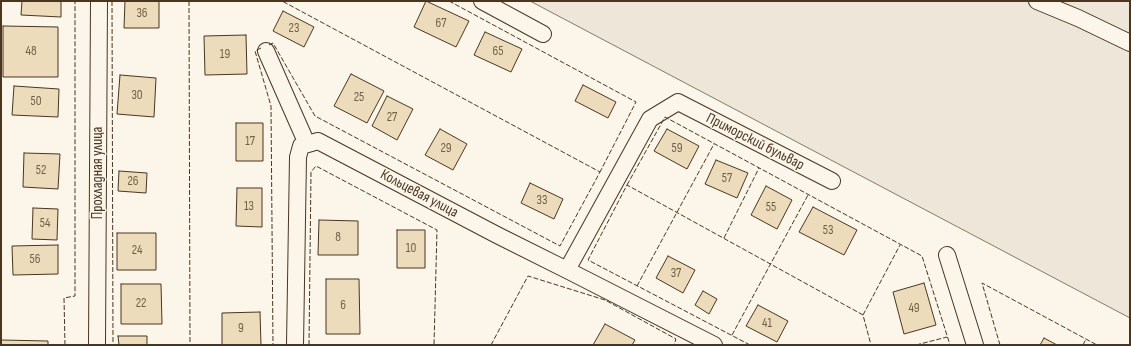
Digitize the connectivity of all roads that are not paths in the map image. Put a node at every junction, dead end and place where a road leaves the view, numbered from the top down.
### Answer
1 (99, 1) edge
2 (482, 1) edge
3 (1037, 1) edge
4 (543, 34) dead end
5 (1130, 43) edge
6 (266, 51) dead end
7 (307, 144) junction
8 (832, 181) dead end
9 (947, 255) dead end
10 (568, 270) junction
11 (97, 345) edge
12 (295, 345) edge
13 (714, 345) edge
14 (975, 345) edge

1 - 11 street, Прохладная улица
2 - 4 street
3 - 5 street
6 - 7 street
7 - 10 street, Кольцевая улица
7 - 12 street
8 - 10 street, Приморский бульвар
9 - 14 street
10 - 13 street, Кольцевая улица

